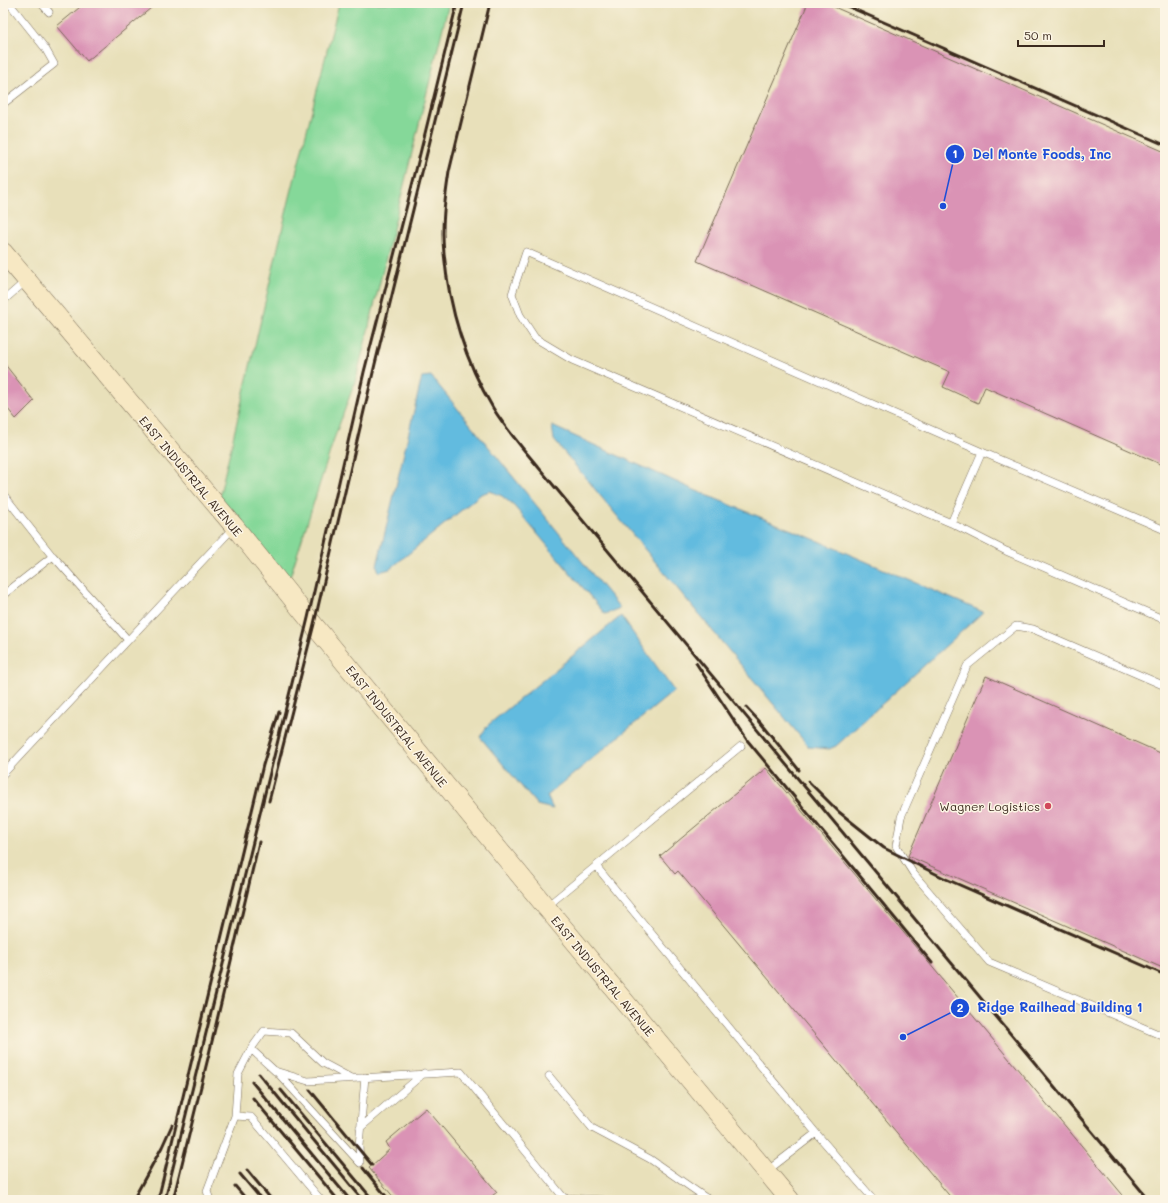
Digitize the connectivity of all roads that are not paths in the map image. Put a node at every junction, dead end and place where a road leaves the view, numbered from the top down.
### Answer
1 (9, 3) edge
2 (41, 3) edge
3 (49, 12) dead end
4 (3, 104) edge
5 (3, 252) edge
6 (27, 280) junction
7 (3, 301) edge
8 (982, 452) junction
9 (3, 494) edge
10 (951, 523) junction
11 (234, 526) junction
12 (1165, 530) edge
13 (54, 557) junction
14 (3, 595) edge
15 (1165, 620) edge
16 (128, 640) junction
17 (1165, 686) edge
18 (741, 746) dead end
19 (3, 774) edge
20 (596, 866) junction
21 (546, 907) junction
22 (1165, 1037) edge
23 (251, 1049) junction
24 (275, 1071) junction
25 (424, 1073) junction
26 (549, 1076) dead end
27 (365, 1077) junction
28 (351, 1078) junction
29 (235, 1116) junction
30 (360, 1128) junction
31 (816, 1133) junction
32 (767, 1171) junction
33 (708, 1199) edge
34 (210, 1200) edge
35 (321, 1200) edge
36 (605, 1200) edge
37 (691, 1200) edge
38 (790, 1200) edge
39 (874, 1200) edge

1 - 4 lane
2 - 3 lane
5 - 6 street, EAST INDUSTRIAL AVENUE
6 - 7 lane
6 - 11 street, EAST INDUSTRIAL AVENUE
8 - 10 lane
8 - 10 lane
8 - 12 lane
9 - 13 lane
10 - 15 lane
11 - 16 lane
11 - 21 street, EAST INDUSTRIAL AVENUE
13 - 14 lane
13 - 16 lane
16 - 19 lane
17 - 22 lane
18 - 20 lane
20 - 21 lane
20 - 31 lane
21 - 32 street, EAST INDUSTRIAL AVENUE
23 - 24 lane
23 - 28 lane
23 - 29 lane
24 - 28 lane
24 - 30 lane
25 - 27 lane
25 - 30 lane
25 - 36 lane
26 - 33 lane
27 - 28 lane
27 - 30 lane
29 - 34 lane
29 - 35 lane
31 - 32 lane
31 - 39 lane
32 - 38 street, EAST INDUSTRIAL AVENUE
33 - 37 lane

